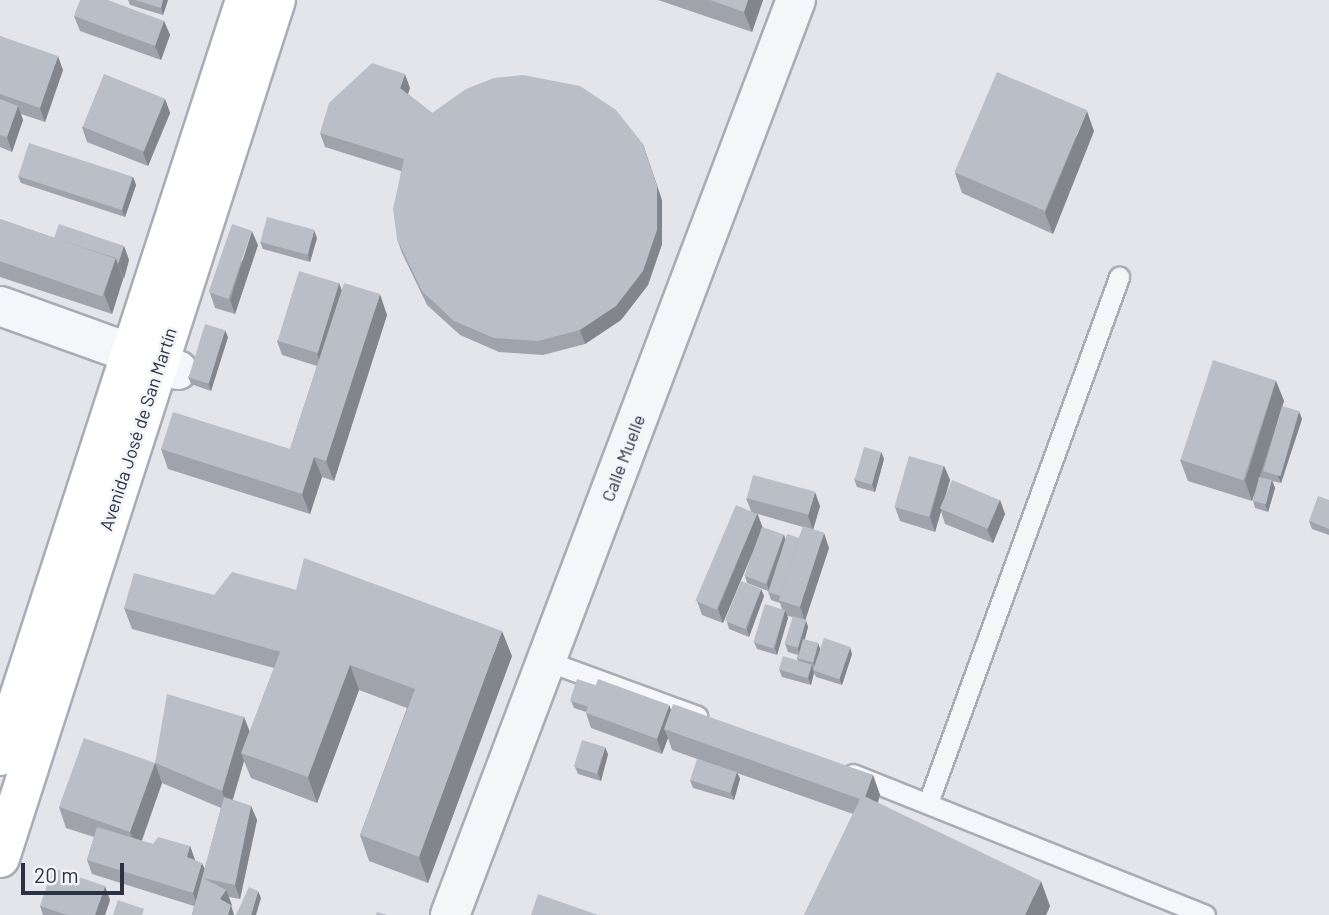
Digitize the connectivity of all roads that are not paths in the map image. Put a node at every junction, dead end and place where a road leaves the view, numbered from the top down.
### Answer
1 (245, 0) edge
2 (276, 0) edge
3 (796, 0) edge
4 (1119, 277) dead end
5 (0, 306) edge
6 (156, 362) junction
7 (547, 661) junction
8 (713, 722) edge
9 (0, 756) edge
10 (840, 769) edge
11 (928, 803) junction
12 (0, 858) edge
13 (450, 915) edge
14 (1205, 915) edge

1 - 6 main road, Avenida José de San Martín
2 - 6 main road, Avenida José de San Martín
3 - 7 street, Calle Muelle
4 - 11 lane
5 - 6 street
6 - 9 main road, Avenida José de San Martín
6 - 12 main road, Avenida José de San Martín
7 - 8 lane
7 - 13 street, Calle Muelle
10 - 11 lane
11 - 14 lane

